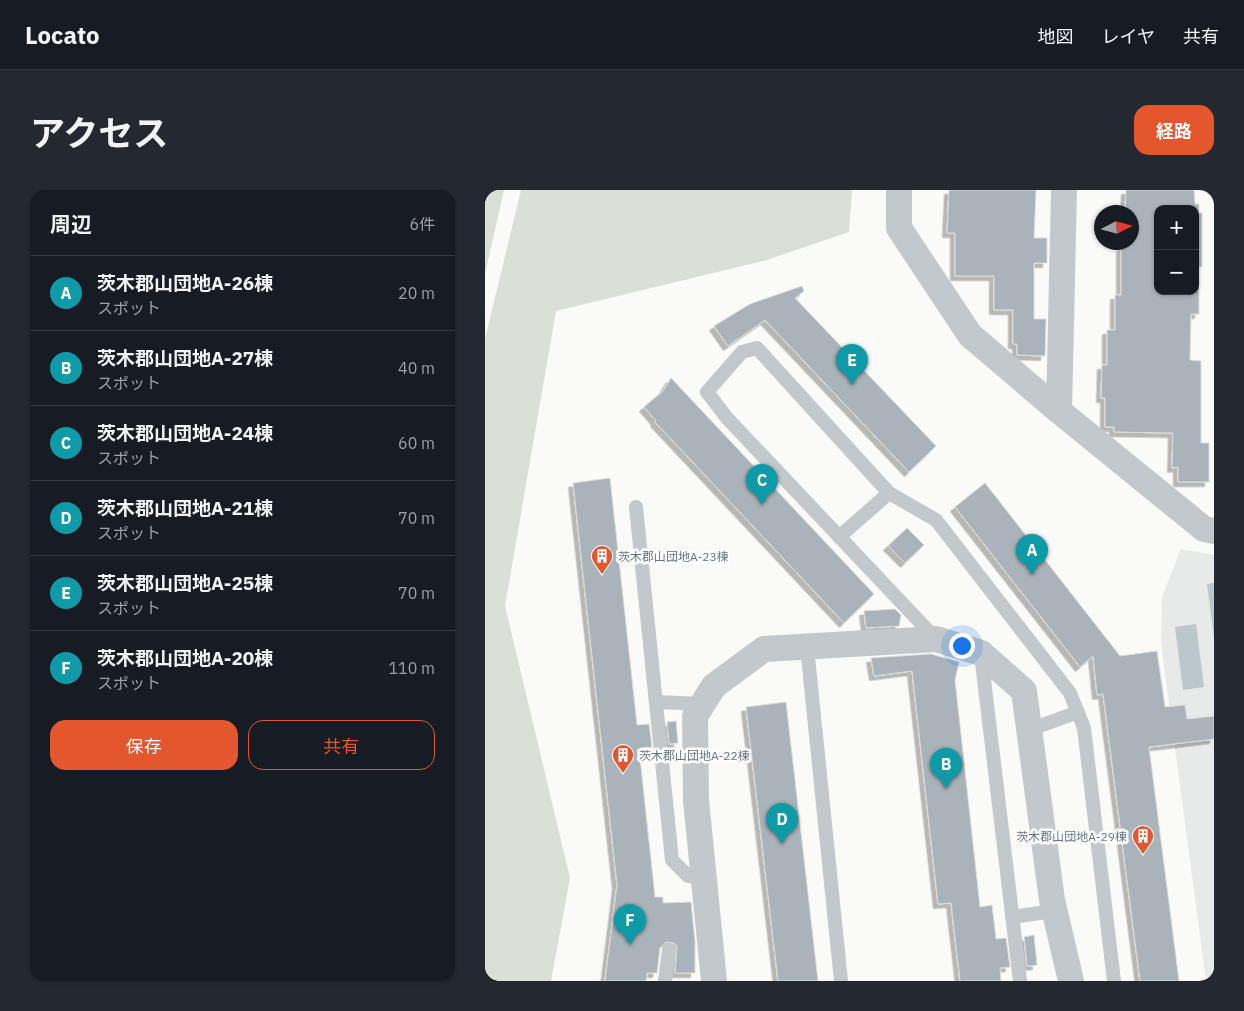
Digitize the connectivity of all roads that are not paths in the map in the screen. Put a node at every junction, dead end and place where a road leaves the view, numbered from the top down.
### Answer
1 (899, 190) edge
2 (1064, 190) edge
3 (1059, 411) junction
4 (889, 492) junction
5 (637, 507) dead end
6 (1214, 531) edge
7 (839, 537) junction
8 (936, 639) junction
9 (807, 647) junction
10 (981, 654) junction
11 (656, 702) junction
12 (703, 704) junction
13 (1078, 712) junction
14 (1029, 730) junction
15 (704, 878) junction
16 (1054, 911) junction
17 (1013, 917) junction
18 (669, 950) dead end
19 (665, 981) edge
20 (714, 981) edge
21 (841, 981) edge
22 (1020, 981) edge
23 (1071, 981) edge
24 (1114, 981) edge

1 - 3 street
2 - 3 street
3 - 6 street
4 - 7 lane
4 - 7 lane
4 - 13 lane
5 - 11 lane
7 - 8 lane
8 - 9 street
8 - 10 street
9 - 12 street
9 - 21 lane
10 - 14 street
10 - 17 lane
11 - 12 lane
11 - 15 lane
12 - 15 street
13 - 14 lane
13 - 24 lane
14 - 16 street
15 - 20 street
16 - 17 lane
16 - 23 street
17 - 22 lane
18 - 19 lane

